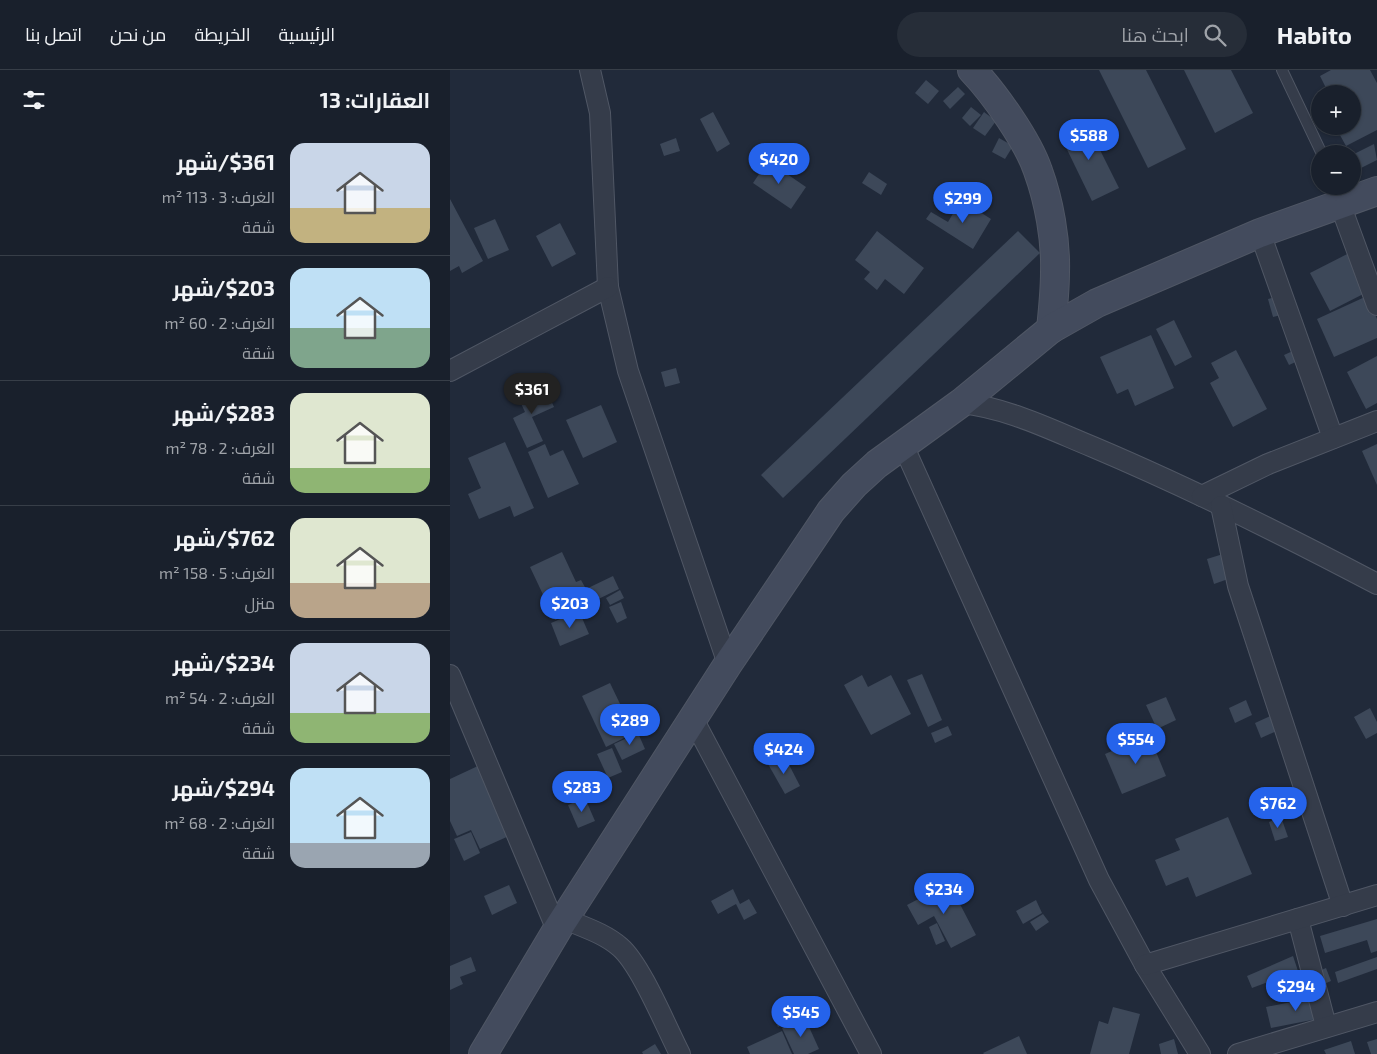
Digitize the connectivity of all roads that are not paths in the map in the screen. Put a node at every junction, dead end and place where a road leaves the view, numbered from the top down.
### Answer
1 (590, 70) edge
2 (972, 70) edge
3 (1282, 70) edge
4 (1318, 145) edge
5 (1377, 191) edge
6 (1361, 193) edge
7 (1337, 195) edge
8 (1260, 233) junction
9 (608, 287) junction
10 (1377, 304) edge
11 (1051, 329) junction
12 (450, 371) edge
13 (960, 403) junction
14 (1377, 421) edge
15 (1333, 438) junction
16 (903, 445) junction
17 (1202, 496) junction
18 (1221, 506) junction
19 (1377, 584) edge
20 (728, 664) junction
21 (450, 675) edge
22 (692, 719) junction
23 (1377, 895) edge
24 (1343, 906) junction
25 (1298, 920) junction
26 (561, 925) junction
27 (1145, 965) junction
28 (1377, 1012) edge
29 (1326, 1026) junction
30 (483, 1054) edge
31 (680, 1054) edge
32 (871, 1054) edge
33 (1200, 1054) edge
34 (1238, 1054) edge

1 - 9 street
2 - 11 street
3 - 4 lane
5 - 6 street
7 - 8 street
7 - 10 street
8 - 11 street
8 - 15 street
9 - 12 street
9 - 20 street
11 - 13 street
13 - 16 street
13 - 17 street
14 - 15 street
15 - 17 street
16 - 20 street
16 - 27 street
17 - 18 street
18 - 19 street
18 - 24 street
20 - 22 street
21 - 26 street
22 - 26 street
22 - 32 street
23 - 24 street
24 - 25 street
25 - 27 street
25 - 29 street
26 - 30 street
26 - 31 street
27 - 33 street
28 - 29 street
29 - 34 street

